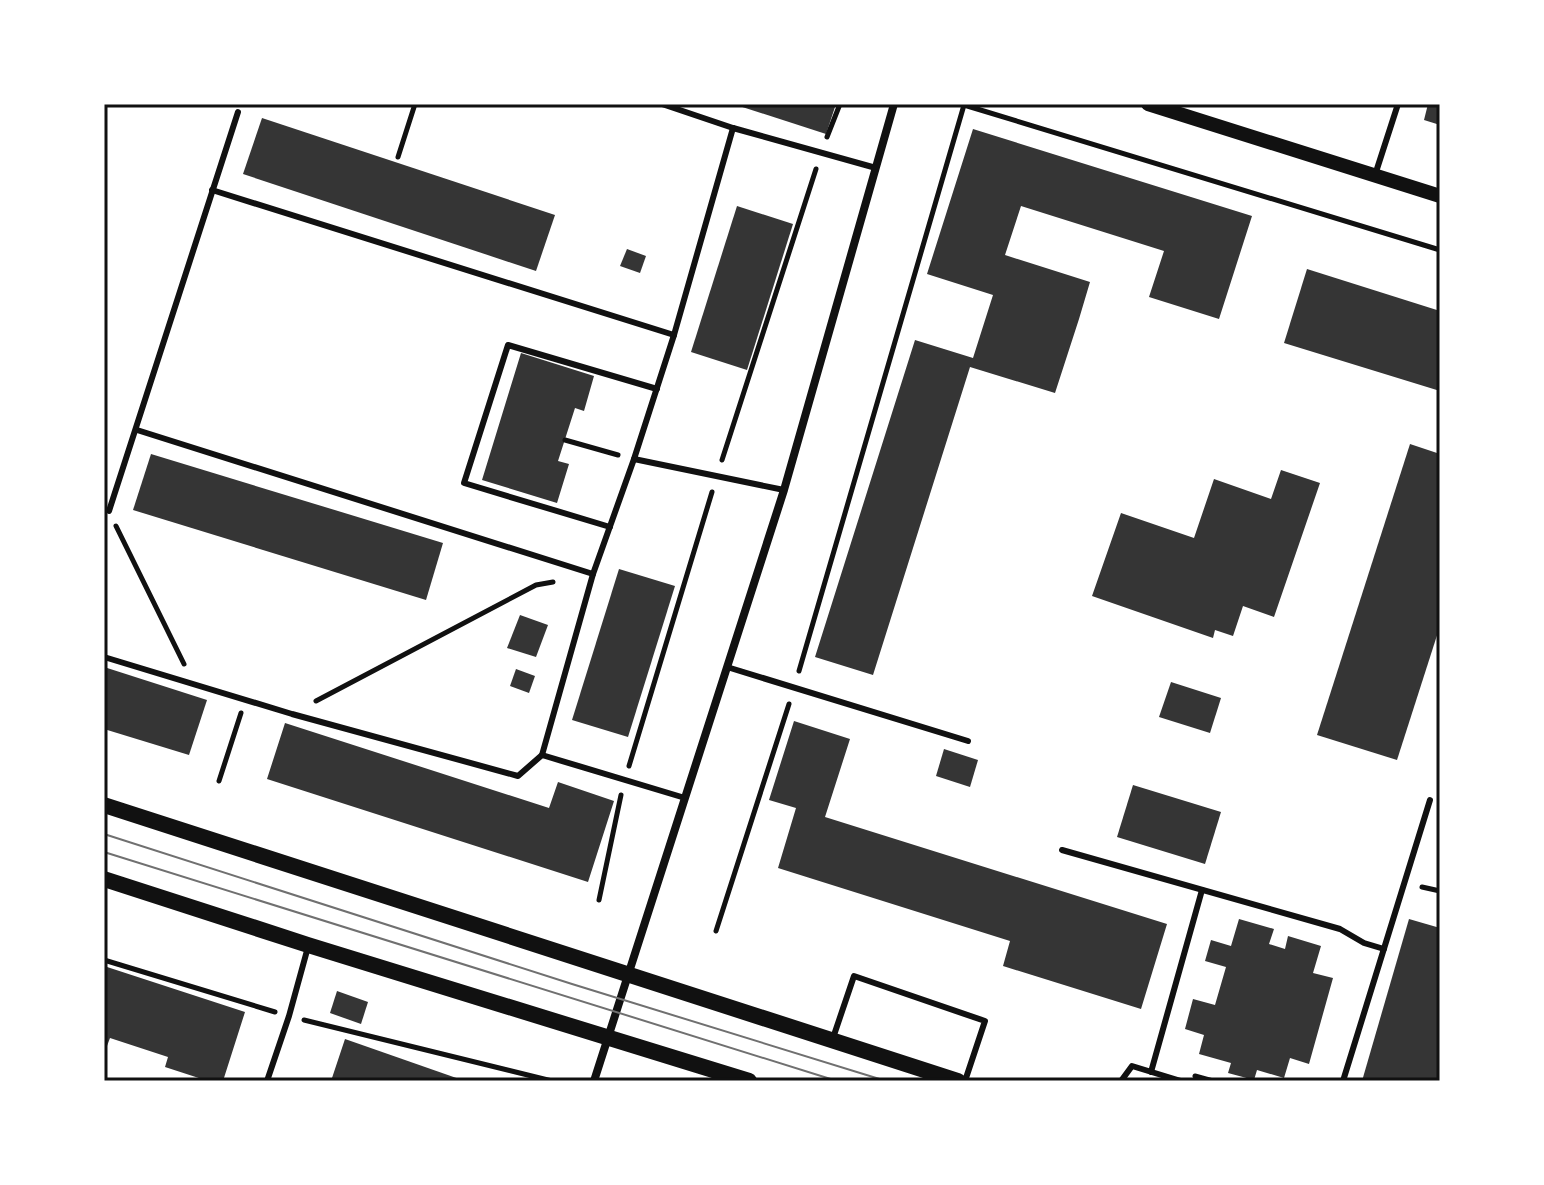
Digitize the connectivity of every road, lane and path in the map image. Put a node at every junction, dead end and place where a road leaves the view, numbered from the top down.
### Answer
1 (415, 104) edge
2 (662, 104) edge
3 (840, 104) edge
4 (894, 104) edge
5 (1148, 104) edge
6 (1398, 104) edge
7 (238, 112) dead end
8 (733, 128) junction
9 (821, 153) junction
10 (398, 157) dead end
11 (876, 168) junction
12 (1375, 175) junction
13 (212, 190) junction
14 (1440, 196) edge
15 (1440, 250) edge
16 (674, 335) junction
17 (657, 389) junction
18 (137, 430) junction
19 (565, 440) dead end
20 (615, 454) dead end
21 (634, 459) junction
22 (717, 475) junction
23 (784, 490) junction
24 (109, 511) joint
25 (610, 527) junction
26 (593, 574) junction
27 (104, 657) edge
28 (727, 667) junction
29 (195, 686) junction
30 (794, 686) junction
31 (244, 701) junction
32 (292, 714) junction
33 (968, 741) dead end
34 (542, 755) junction
35 (219, 781) dead end
36 (624, 781) junction
37 (685, 798) junction
38 (1430, 800) dead end
39 (104, 805) edge
40 (1062, 850) dead end
41 (104, 879) edge
42 (1202, 890) junction
43 (599, 900) dead end
44 (716, 931) dead end
45 (308, 945) junction
46 (1384, 949) junction
47 (104, 960) edge
48 (628, 975) junction
49 (289, 1016) junction
50 (608, 1037) junction
51 (832, 1040) junction
52 (1151, 1072) junction
53 (267, 1081) edge
54 (552, 1081) edge
55 (594, 1081) edge
56 (749, 1081) edge
57 (958, 1081) edge
58 (965, 1081) edge
59 (1121, 1081) edge
60 (1181, 1081) edge
61 (1343, 1081) edge

1 - 10 path
2 - 8 lane
3 - 9 path
4 - 11 street
5 - 12 street
6 - 12 lane
7 - 13 lane
8 - 9 lane
8 - 16 lane
9 - 11 lane
9 - 22 path
11 - 23 street
12 - 14 street
13 - 16 lane
13 - 18 lane
15 - 30 path
16 - 17 lane
17 - 21 lane
17 - 25 lane
18 - 24 lane
18 - 26 lane
19 - 20 path
21 - 22 lane
21 - 25 lane
22 - 23 lane
22 - 36 path
23 - 28 street
24 - 29 path
25 - 26 lane
26 - 32 path
26 - 34 lane
27 - 29 lane
28 - 30 lane
28 - 37 street
29 - 31 lane
30 - 33 lane
30 - 44 path
31 - 32 lane
31 - 35 path
32 - 34 lane
34 - 36 lane
36 - 37 lane
36 - 43 path
37 - 48 street
38 - 46 lane
39 - 48 main road
40 - 42 lane
41 - 45 main road
42 - 46 lane
42 - 52 lane
45 - 49 lane
45 - 50 main road
46 - 61 lane
47 - 49 path
48 - 50 street
48 - 51 main road
49 - 53 lane
49 - 54 path
50 - 55 street
50 - 56 main road
51 - 57 main road
51 - 58 lane
52 - 59 lane
52 - 60 lane

